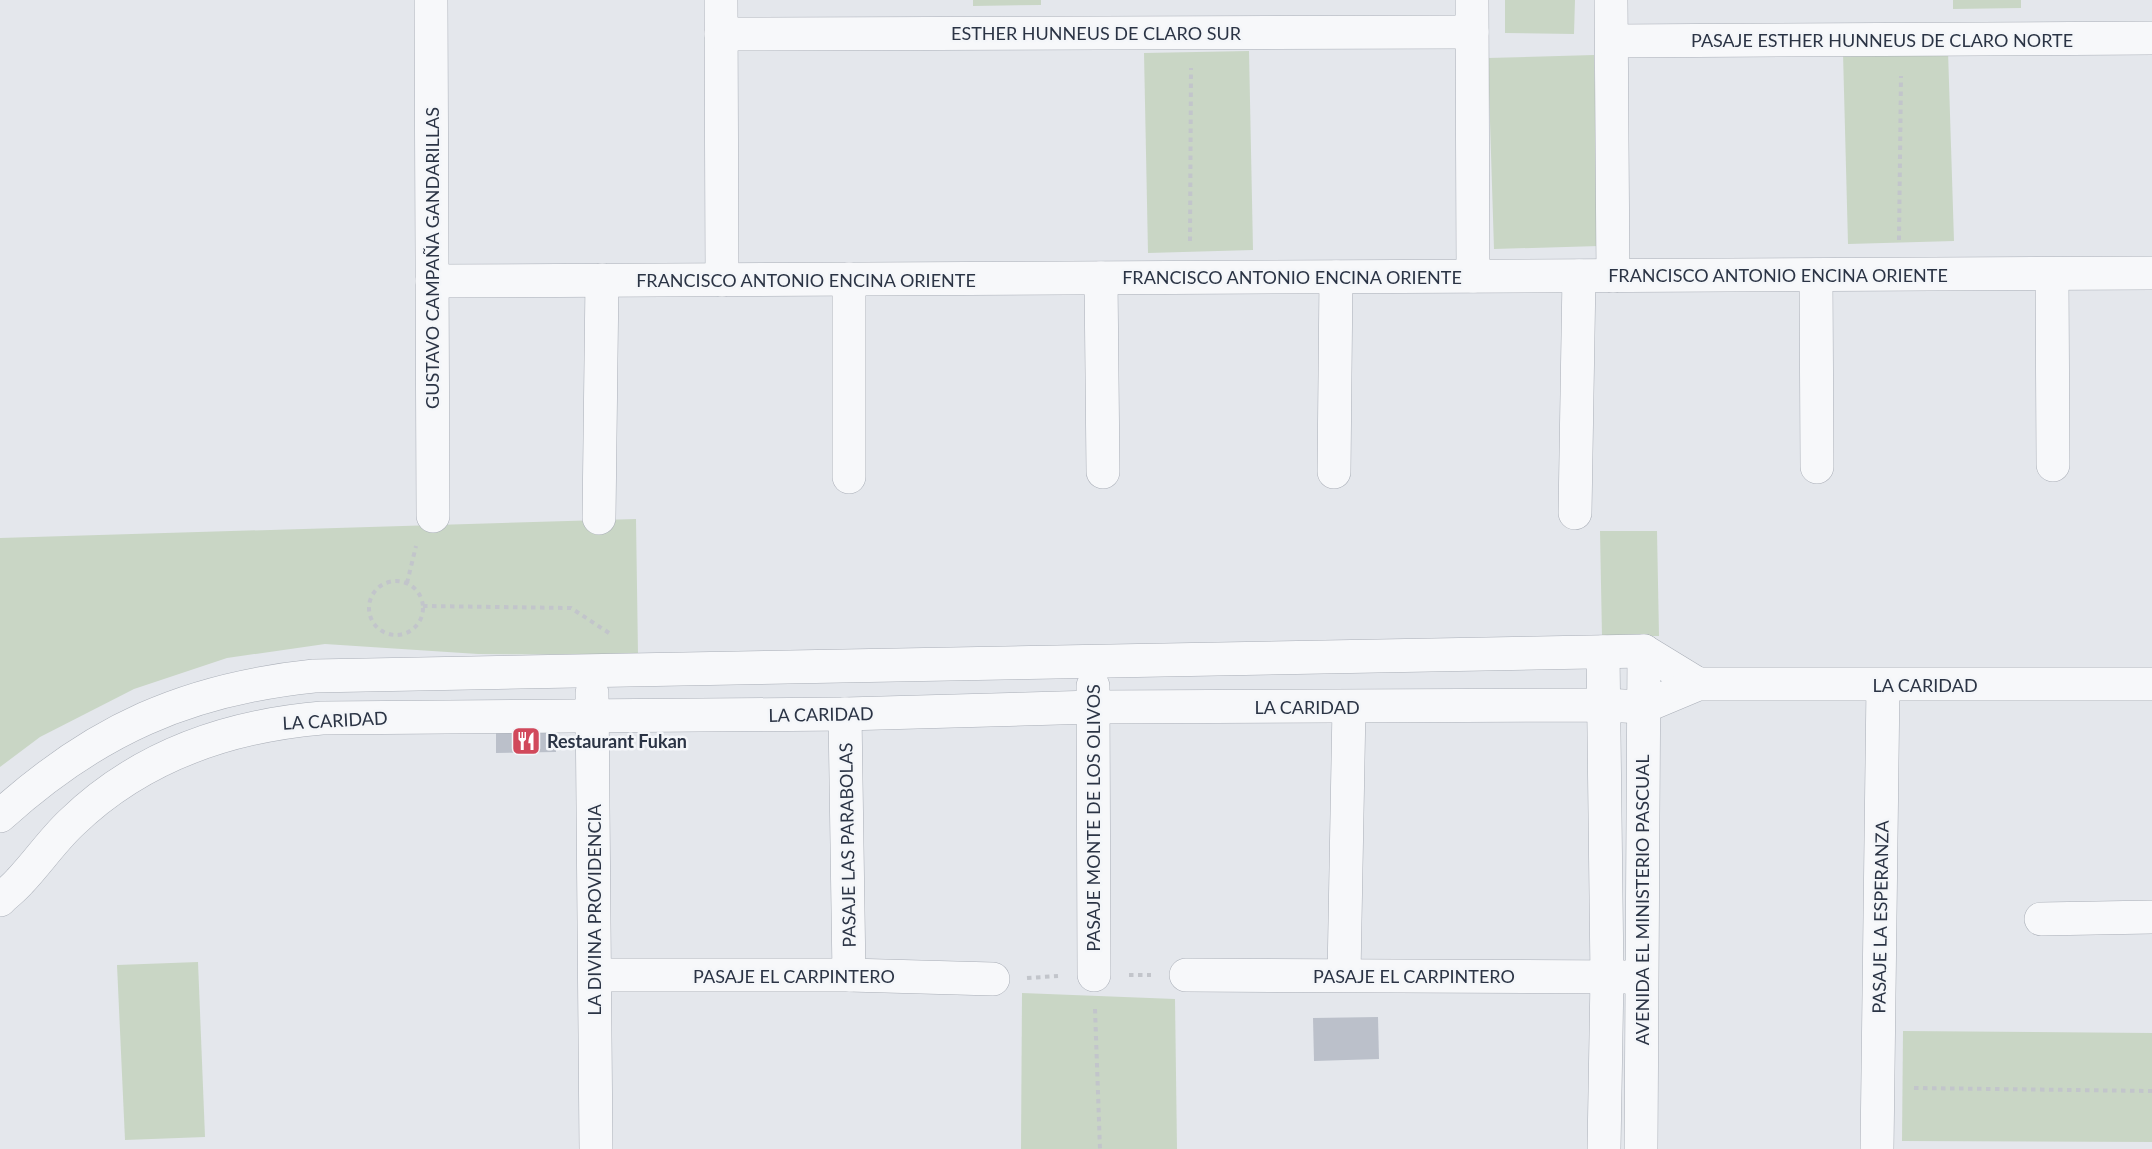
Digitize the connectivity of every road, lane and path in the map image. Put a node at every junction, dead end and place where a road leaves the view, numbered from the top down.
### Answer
1 (431, 0) edge
2 (721, 0) edge
3 (1611, 0) edge
4 (1472, 16) edge
5 (1192, 33) junction
6 (721, 34) junction
7 (2152, 38) edge
8 (1901, 39) junction
9 (1611, 41) junction
10 (2152, 273) edge
11 (2052, 274) junction
12 (1816, 275) junction
13 (1899, 275) junction
14 (1473, 276) junction
15 (1579, 276) junction
16 (1613, 276) junction
17 (1336, 277) junction
18 (1101, 278) junction
19 (1190, 278) junction
20 (849, 279) junction
21 (602, 280) junction
22 (722, 280) junction
23 (432, 281) junction
24 (2053, 465) dead end
25 (1816, 467) dead end
26 (1103, 472) dead end
27 (1335, 472) dead end
28 (849, 477) dead end
29 (1575, 513) dead end
30 (433, 516) dead end
31 (599, 518) dead end
32 (423, 606) junction
33 (1644, 651) junction
34 (1603, 652) junction
35 (1414, 656) junction
36 (1091, 661) junction
37 (630, 670) junction
38 (592, 671) junction
39 (1698, 684) junction
40 (2152, 684) edge
41 (1883, 685) junction
42 (1604, 705) junction
43 (1094, 707) junction
44 (1349, 707) junction
45 (1413, 707) junction
46 (1643, 707) junction
47 (845, 714) junction
48 (592, 715) junction
49 (0, 816) edge
50 (3, 890) edge
51 (2152, 917) edge
52 (2041, 919) dead end
53 (595, 975) junction
54 (849, 975) junction
55 (1094, 975) joint
56 (1186, 975) dead end
57 (1344, 975) junction
58 (1607, 977) junction
59 (1642, 977) junction
60 (993, 979) dead end
61 (1878, 1088) junction
62 (2152, 1091) edge
63 (596, 1149) edge
64 (1100, 1149) edge
65 (1604, 1149) edge
66 (1641, 1149) edge
67 (1877, 1149) edge

1 - 23 street, GUSTAVO CAMPAÑA GANDARILLAS
2 - 6 street
3 - 9 street
4 - 5 street, ESTHER HUNNEUS DE CLARO SUR
4 - 14 street
5 - 6 street, ESTHER HUNNEUS DE CLARO SUR
5 - 19 path
6 - 22 street
7 - 8 street, PASAJE ESTHER HUNNEUS DE CLARO NORTE
8 - 9 street, PASAJE ESTHER HUNNEUS DE CLARO NORTE
8 - 13 path
9 - 16 street
10 - 11 street, FRANCISCO ANTONIO ENCINA ORIENTE
11 - 13 street, FRANCISCO ANTONIO ENCINA ORIENTE
11 - 24 street
12 - 13 street, FRANCISCO ANTONIO ENCINA ORIENTE
12 - 16 street, FRANCISCO ANTONIO ENCINA ORIENTE
12 - 25 street
14 - 15 street, FRANCISCO ANTONIO ENCINA ORIENTE
14 - 17 street, FRANCISCO ANTONIO ENCINA ORIENTE
15 - 16 street, FRANCISCO ANTONIO ENCINA ORIENTE
15 - 29 street
17 - 19 street, FRANCISCO ANTONIO ENCINA ORIENTE
17 - 27 street
18 - 19 street, FRANCISCO ANTONIO ENCINA ORIENTE
18 - 20 street, FRANCISCO ANTONIO ENCINA ORIENTE
18 - 26 street
20 - 22 street, FRANCISCO ANTONIO ENCINA ORIENTE
20 - 28 street
21 - 22 street, FRANCISCO ANTONIO ENCINA ORIENTE
21 - 23 street, FRANCISCO ANTONIO ENCINA ORIENTE
21 - 31 street
23 - 30 street, GUSTAVO CAMPAÑA GANDARILLAS
32 - 32 path
32 - 37 path
33 - 34 street
33 - 39 street
33 - 46 street, AVENIDA EL MINISTERIO PASCUAL
34 - 35 street
34 - 42 street, AVENIDA EL MINISTERIO PASCUAL
35 - 36 street
35 - 45 street
36 - 37 street
36 - 43 street, PASAJE MONTE DE LOS OLIVOS
37 - 38 street
38 - 48 street, LA DIVINA PROVIDENCIA
38 - 49 street
39 - 41 street, LA CARIDAD
39 - 46 street, LA CARIDAD
40 - 41 street, LA CARIDAD
41 - 61 street, PASAJE LA ESPERANZA
42 - 45 street, LA CARIDAD
42 - 46 street, LA CARIDAD
42 - 58 street, AVENIDA EL MINISTERIO PASCUAL
43 - 44 street, LA CARIDAD
43 - 47 street, LA CARIDAD
43 - 55 street, PASAJE MONTE DE LOS OLIVOS
44 - 45 street, LA CARIDAD
44 - 57 street
46 - 59 street, AVENIDA EL MINISTERIO PASCUAL
47 - 48 street, LA CARIDAD
47 - 54 street, PASAJE LAS PARABOLAS
48 - 50 street, LA CARIDAD
48 - 53 street, LA DIVINA PROVIDENCIA
51 - 52 street
53 - 54 street, PASAJE EL CARPINTERO
53 - 63 street, LA DIVINA PROVIDENCIA
54 - 60 street, PASAJE EL CARPINTERO
55 - 64 path
56 - 57 street, PASAJE EL CARPINTERO
57 - 58 street, PASAJE EL CARPINTERO
58 - 59 street, PASAJE EL CARPINTERO
58 - 65 street, AVENIDA EL MINISTERIO PASCUAL
59 - 66 street, AVENIDA EL MINISTERIO PASCUAL
61 - 62 path
61 - 67 street, PASAJE LA ESPERANZA

